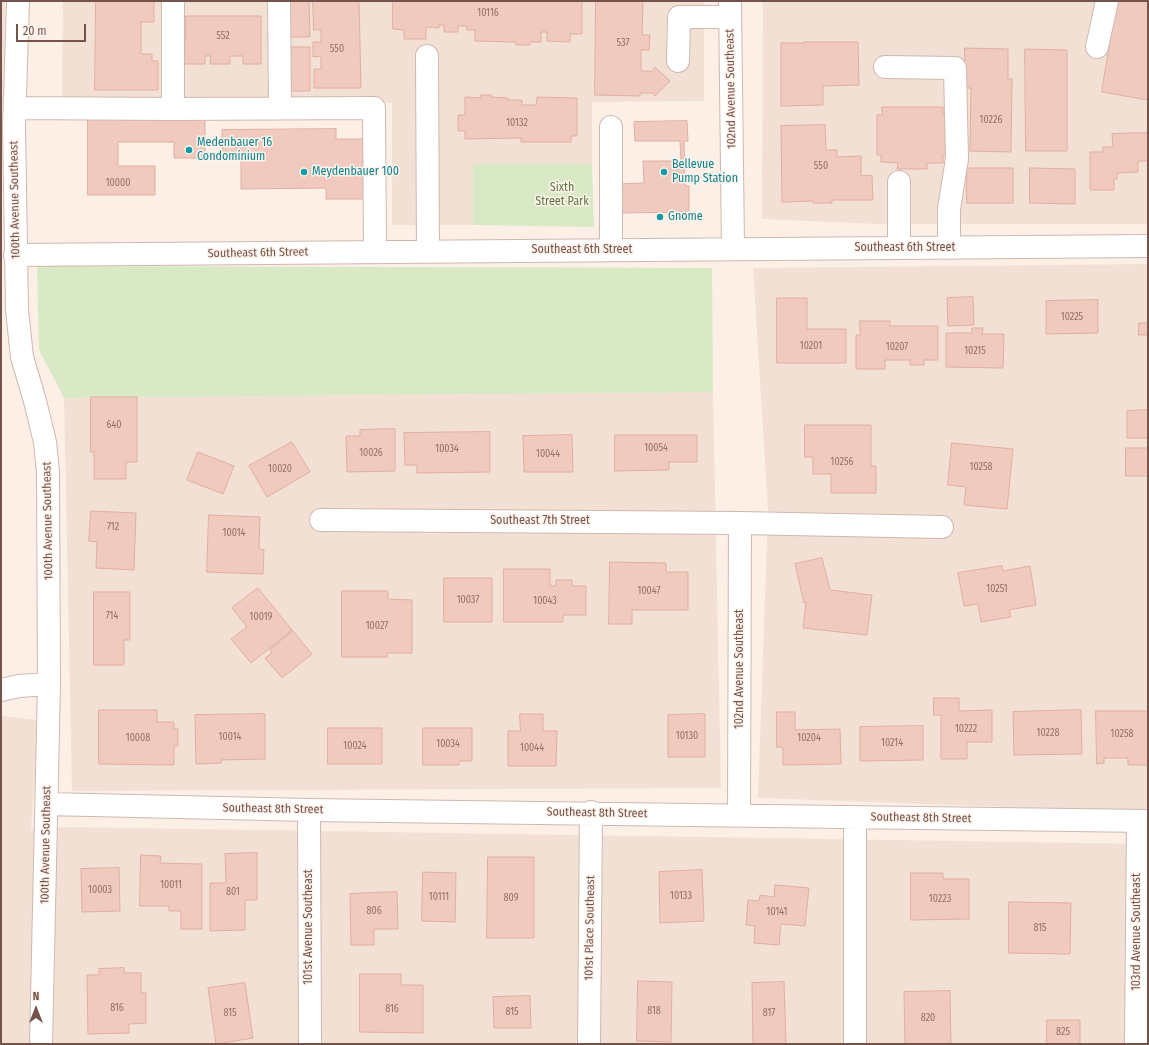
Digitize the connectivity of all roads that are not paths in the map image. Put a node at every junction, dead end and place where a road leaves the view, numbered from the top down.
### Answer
1 (18, 1) edge
2 (173, 1) edge
3 (279, 1) edge
4 (1107, 1) edge
5 (730, 9) edge
6 (1097, 47) dead end
7 (427, 56) dead end
8 (678, 60) dead end
9 (885, 67) dead end
10 (280, 108) junction
11 (173, 109) junction
12 (10, 121) edge
13 (611, 127) dead end
14 (899, 182) dead end
15 (1148, 246) edge
16 (733, 248) junction
17 (899, 248) junction
18 (949, 248) junction
19 (611, 250) junction
20 (375, 251) junction
21 (428, 251) junction
22 (15, 255) junction
23 (321, 520) dead end
24 (750, 523) junction
25 (942, 527) dead end
26 (49, 684) junction
27 (1, 690) edge
28 (47, 804) junction
29 (309, 810) junction
30 (591, 812) junction
31 (739, 815) junction
32 (855, 817) junction
33 (1143, 821) edge
34 (41, 1044) edge
35 (310, 1044) edge
36 (589, 1044) edge
37 (855, 1044) edge
38 (1136, 1044) edge

1 - 12 street, 100th Avenue Southeast
2 - 11 street
3 - 10 street
4 - 6 street
5 - 8 street
5 - 16 street, 102nd Avenue Southeast
7 - 21 street
9 - 18 street
10 - 11 street
10 - 20 street
11 - 12 street
12 - 22 street, 100th Avenue Southeast
13 - 19 street
14 - 17 street
15 - 18 street, Southeast 6th Street
16 - 17 street, Southeast 6th Street
16 - 19 street, Southeast 6th Street
17 - 18 street, Southeast 6th Street
19 - 21 street, Southeast 6th Street
20 - 21 street, Southeast 6th Street
20 - 22 street, Southeast 6th Street
22 - 26 street, 100th Avenue Southeast
23 - 24 street, Southeast 7th Street
24 - 25 street, Southeast 7th Street
24 - 31 street, 102nd Avenue Southeast
26 - 27 street
26 - 28 street, 100th Avenue Southeast
28 - 29 street, Southeast 8th Street
28 - 34 street, 100th Avenue Southeast
29 - 30 street, Southeast 8th Street
29 - 35 street, 101st Avenue Southeast
30 - 31 street, Southeast 8th Street
30 - 36 street, 101st Place Southeast
31 - 32 street, Southeast 8th Street
32 - 33 street, Southeast 8th Street
32 - 37 street
33 - 38 street, 103rd Avenue Southeast

